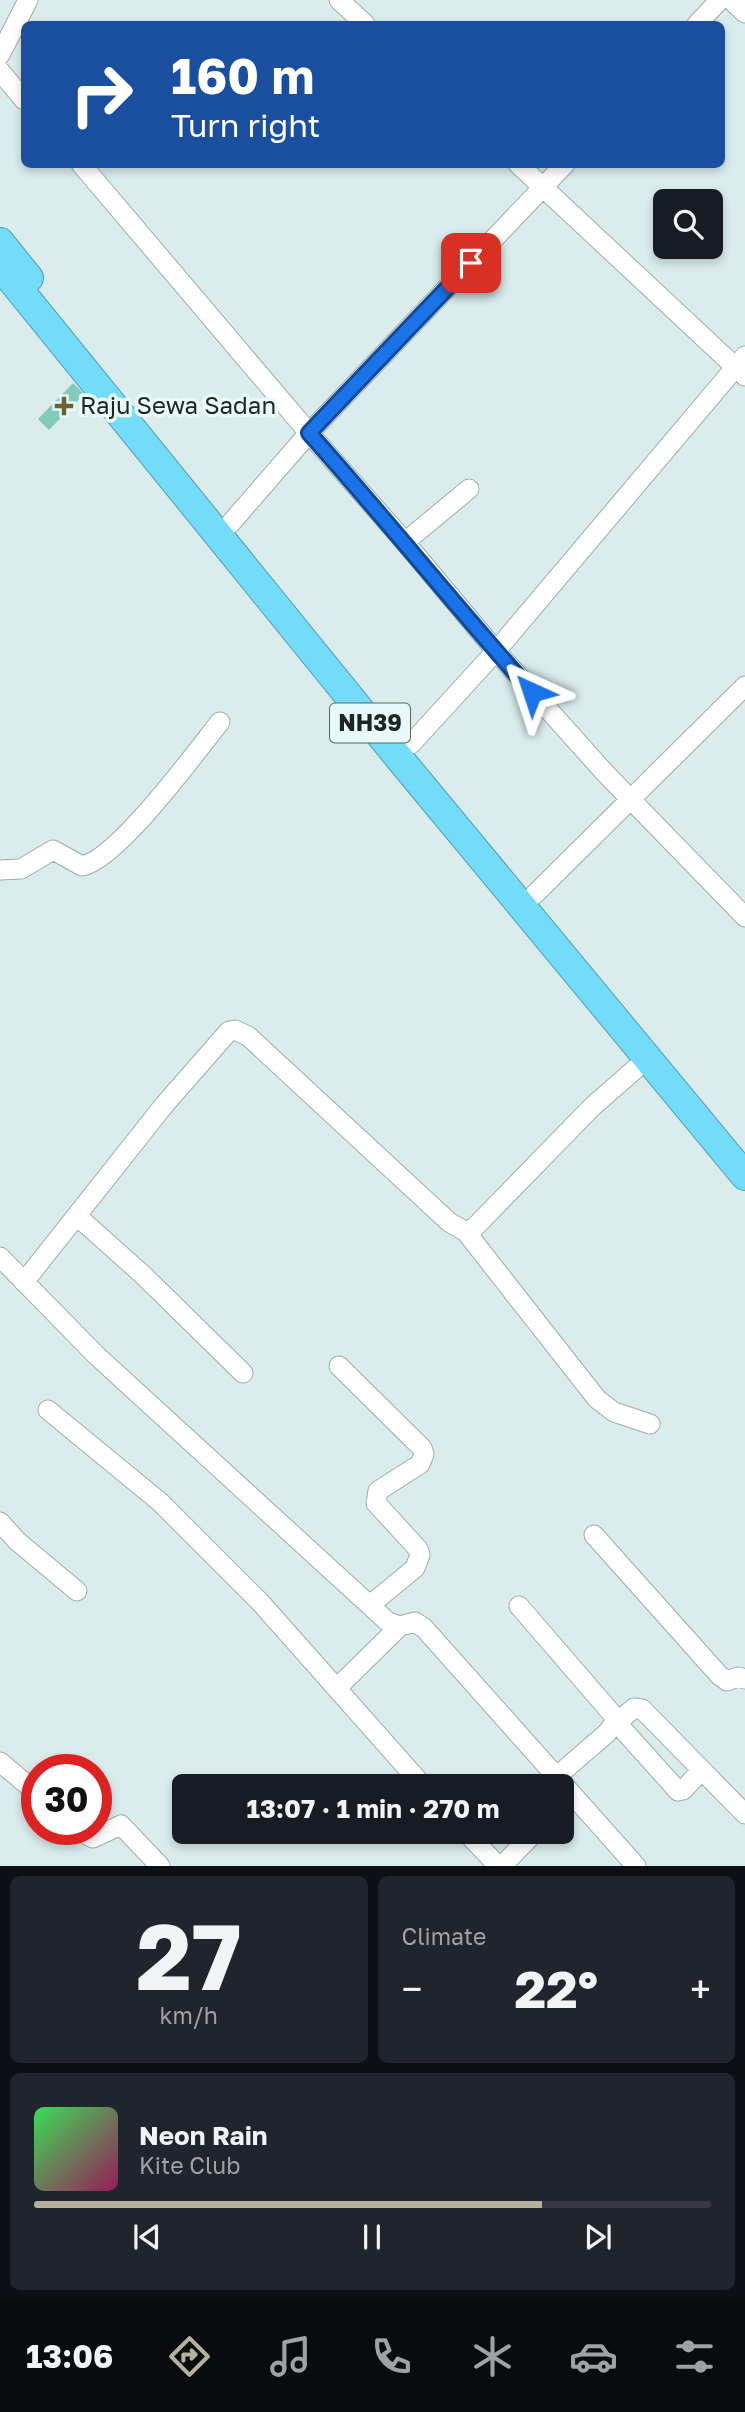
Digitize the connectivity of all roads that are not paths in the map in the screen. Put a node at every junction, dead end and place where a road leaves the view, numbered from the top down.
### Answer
1 (28, 0) edge
2 (720, 0) edge
3 (731, 0) edge
4 (344, 2) edge
5 (745, 13) edge
6 (362, 21) edge
7 (700, 21) edge
8 (0, 55) edge
9 (0, 71) edge
10 (21, 96) edge
11 (83, 168) edge
12 (522, 168) edge
13 (561, 168) edge
14 (543, 188) junction
15 (0, 242) edge
16 (0, 266) edge
17 (742, 366) edge
18 (309, 433) junction
19 (469, 489) dead end
20 (230, 524) junction
21 (405, 542) junction
22 (496, 652) junction
23 (745, 686) edge
24 (220, 722) dead end
25 (411, 744) junction
26 (631, 798) junction
27 (0, 870) edge
28 (534, 895) junction
29 (745, 917) edge
30 (648, 1058) junction
31 (745, 1148) edge
32 (745, 1176) edge
33 (77, 1216) junction
34 (466, 1232) junction
35 (0, 1258) edge
36 (24, 1282) junction
37 (339, 1366) dead end
38 (243, 1373) dead end
39 (48, 1410) dead end
40 (650, 1424) dead end
41 (0, 1522) edge
42 (594, 1535) dead end
43 (77, 1591) dead end
44 (370, 1605) junction
45 (519, 1606) dead end
46 (400, 1626) junction
47 (745, 1679) edge
48 (337, 1688) junction
49 (615, 1725) junction
50 (0, 1762) edge
51 (702, 1770) junction
52 (413, 1774) edge
53 (553, 1774) edge
54 (559, 1774) edge
55 (21, 1780) edge
56 (574, 1808) edge
57 (745, 1814) edge
58 (112, 1829) edge
59 (478, 1844) edge
60 (523, 1844) edge
61 (160, 1866) edge
62 (500, 1866) edge
63 (636, 1866) edge

1 - 8 street
2 - 7 street
3 - 5 street
4 - 6 street
9 - 10 street
11 - 18 street
12 - 14 street
13 - 14 street
14 - 17 street
14 - 18 street
15 - 20 highway, NH39
16 - 30 highway, NH39
17 - 22 street
18 - 20 street
18 - 21 street
19 - 21 street
20 - 25 highway, NH39
21 - 22 street
22 - 25 street
22 - 26 street
23 - 26 street
24 - 27 street
25 - 28 highway, NH39
26 - 28 street
26 - 29 street
28 - 31 highway, NH39
30 - 32 highway, NH39
30 - 34 street
33 - 34 street
33 - 36 street
33 - 38 street
34 - 40 street
35 - 36 street
36 - 44 street
37 - 44 street
39 - 48 street
41 - 43 street
42 - 47 street
44 - 46 street
45 - 49 street
46 - 48 street
46 - 53 street
48 - 52 street
49 - 51 street
49 - 51 street
49 - 54 street
50 - 55 street
51 - 57 street
56 - 63 street
58 - 61 street
59 - 62 street
60 - 62 street

